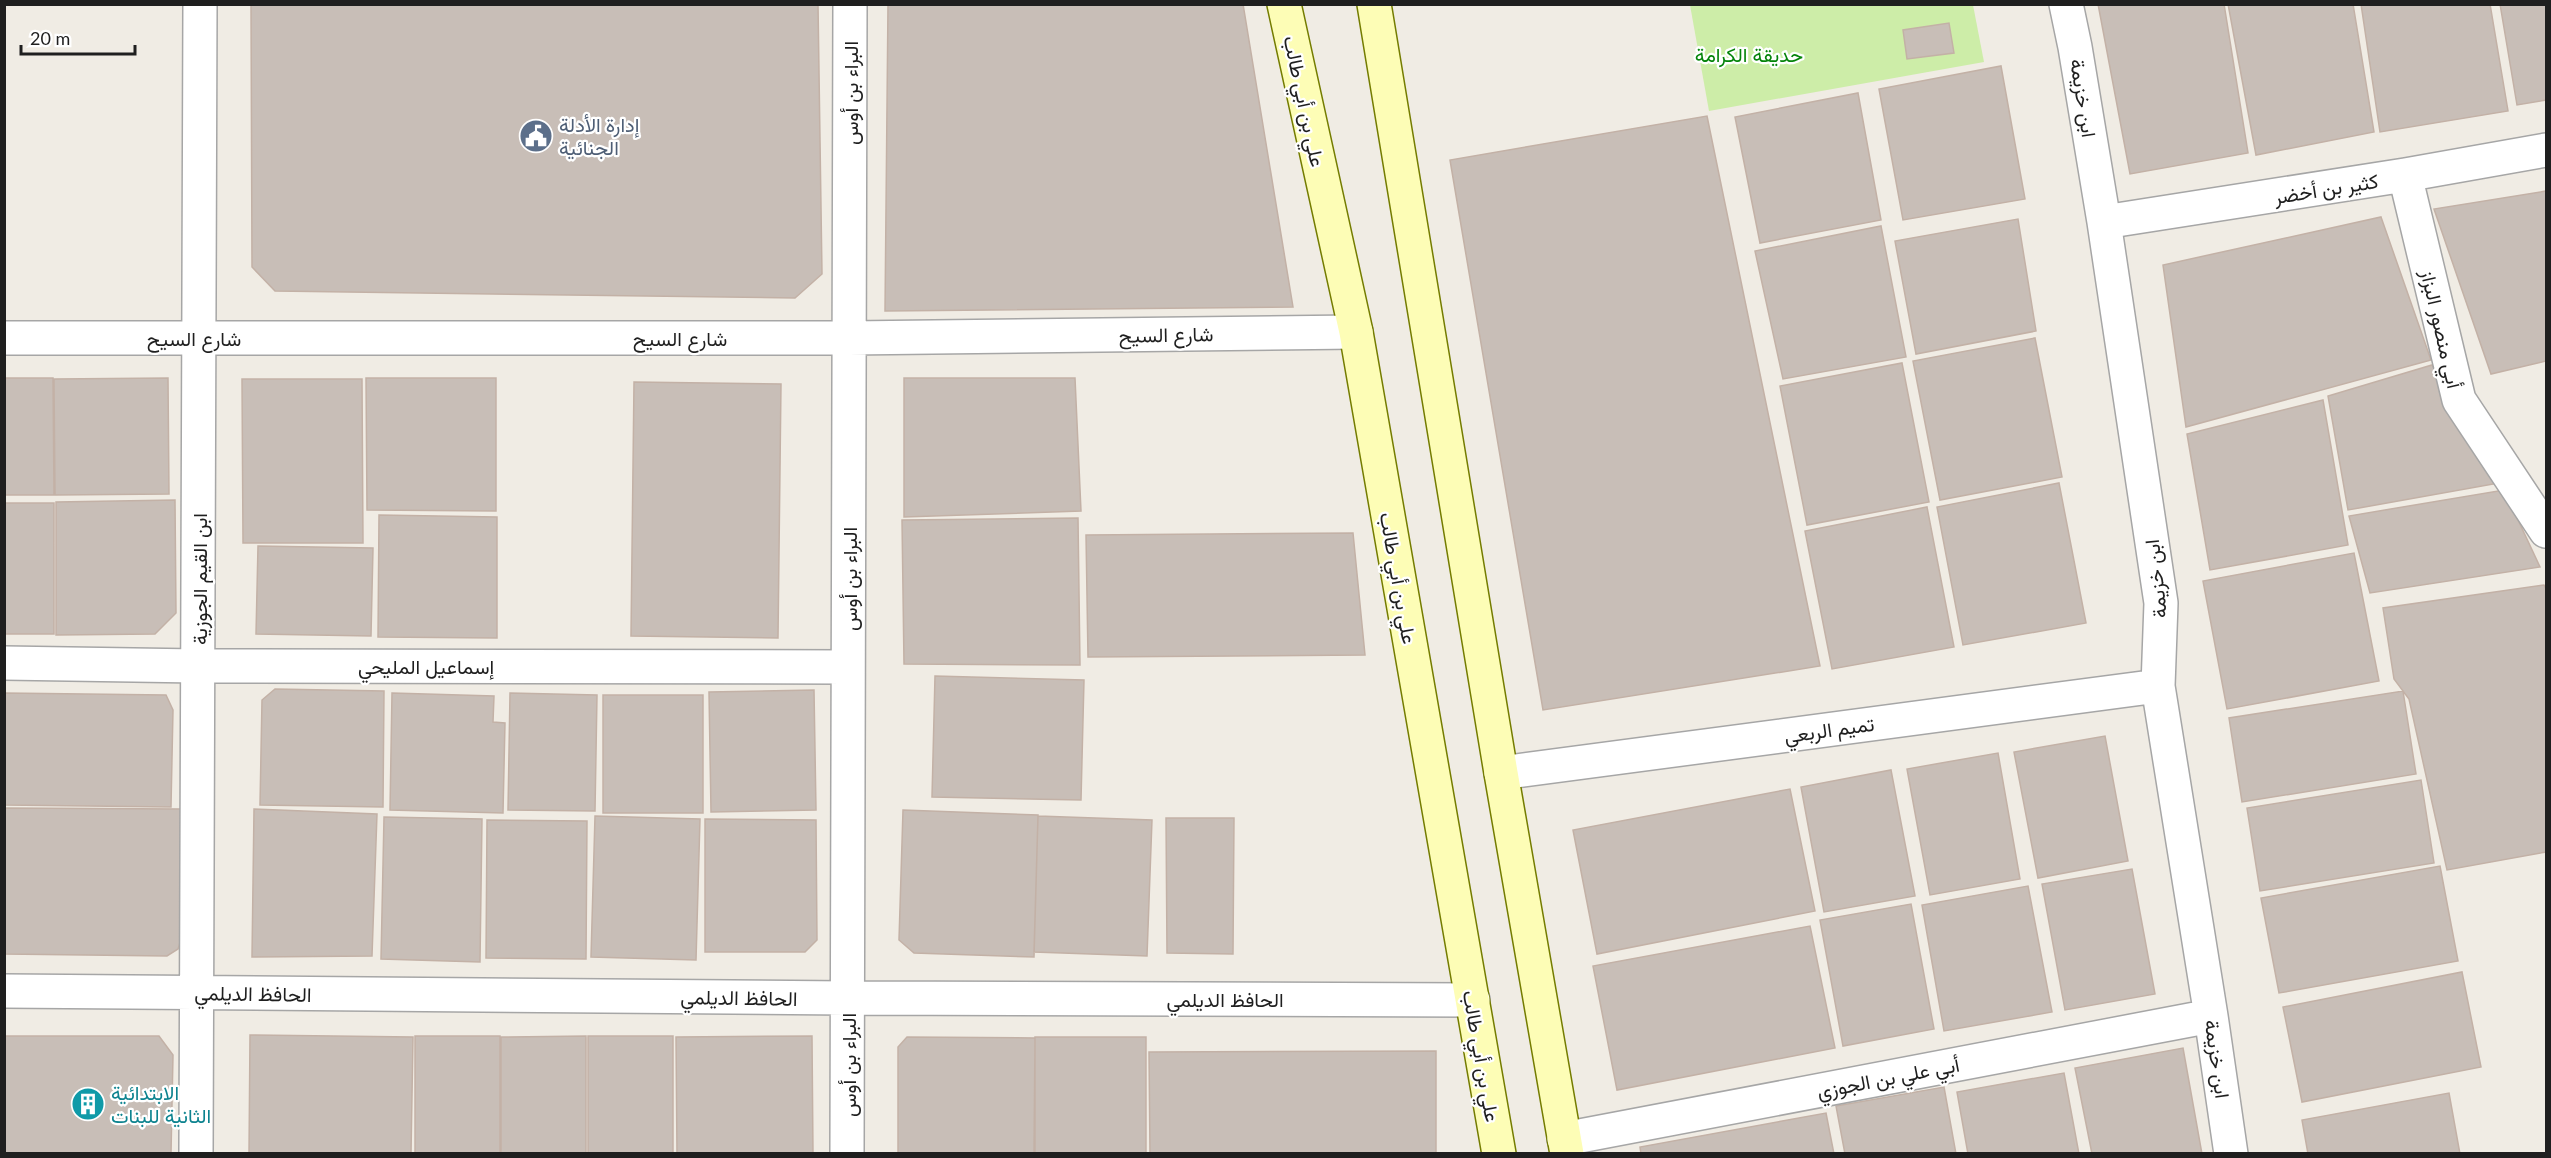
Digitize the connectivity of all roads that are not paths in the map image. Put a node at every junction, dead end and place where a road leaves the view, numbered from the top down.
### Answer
1 (200, 4) edge
2 (850, 4) edge
3 (1284, 4) edge
4 (1374, 4) edge
5 (2066, 4) edge
6 (2547, 150) edge
7 (2405, 175) junction
8 (2104, 222) junction
9 (1356, 332) junction
10 (4, 338) edge
11 (200, 338) junction
12 (849, 338) junction
13 (2545, 526) edge
14 (4, 663) edge
15 (198, 666) junction
16 (848, 667) junction
17 (2158, 686) junction
18 (1500, 773) junction
19 (4, 991) edge
20 (197, 992) junction
21 (848, 998) junction
22 (1473, 1000) junction
23 (2211, 1016) junction
24 (1566, 1146) edge
25 (196, 1154) edge
26 (847, 1154) edge
27 (1499, 1154) edge
28 (2231, 1154) edge

1 - 11 street, ابن القيم الجوزية
2 - 12 street, البراء بن أوس
3 - 9 main road, علي بن أبي طالب
4 - 18 main road
5 - 8 street, ابن خزيمة
6 - 7 street, كثير بن أخضر
7 - 8 street, كثير بن أخضر
7 - 13 street, أبي منصور البزاز
8 - 17 street, ابن خزيمة
9 - 12 street, شارع السيح
9 - 22 main road, علي بن أبي طالب
10 - 11 street, شارع السيح
11 - 12 street, شارع السيح
11 - 15 street, ابن القيم الجوزية
12 - 16 street, البراء بن أوس
14 - 15 street, إسماعيل المليحي
15 - 16 street, إسماعيل المليحي
15 - 20 street, ابن القيم الجوزية
16 - 21 street, البراء بن أوس
17 - 18 street, تميم الربعي
17 - 23 street, ابن خزيمة
18 - 24 main road
19 - 20 street, الحافظ الديلمي
20 - 21 street, الحافظ الديلمي
20 - 25 street, ابن القيم الجوزية
21 - 22 street, الحافظ الديلمي
21 - 26 street, البراء بن أوس
22 - 27 main road, علي بن أبي طالب
23 - 24 street, أبي علي بن الجوزي
23 - 28 street, ابن خزيمة

